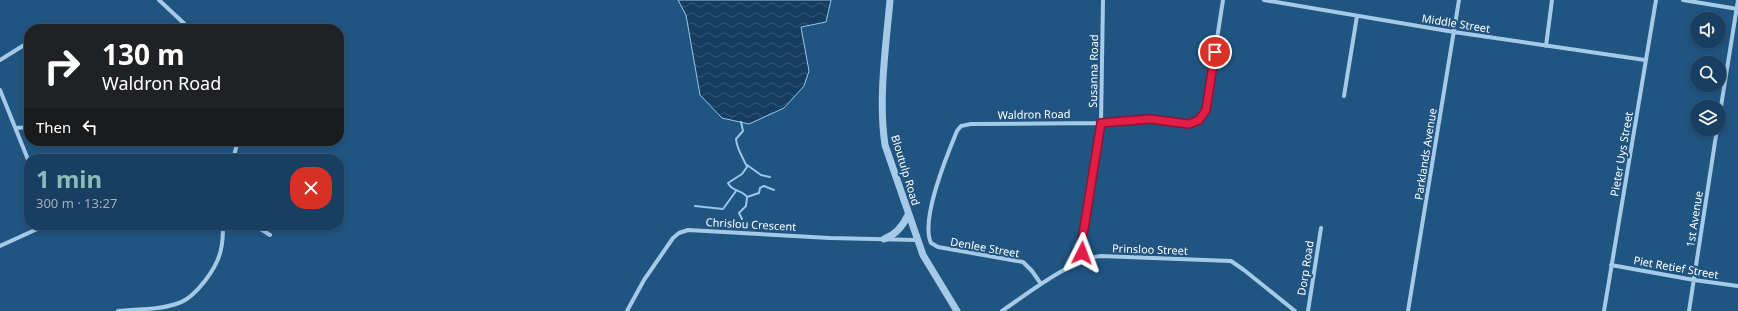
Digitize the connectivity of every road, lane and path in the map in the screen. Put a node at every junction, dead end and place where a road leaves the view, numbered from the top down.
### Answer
1 (159, 0) edge
2 (890, 0) edge
3 (1103, 0) edge
4 (1223, 0) edge
5 (1264, 0) edge
6 (1459, 0) edge
7 (1552, 0) edge
8 (1656, 0) edge
9 (1683, 0) edge
10 (1738, 0) edge
11 (1737, 8) edge
12 (1357, 16) junction
13 (185, 24) edge
14 (1454, 32) junction
15 (24, 45) edge
16 (1546, 46) junction
17 (0, 60) edge
18 (1645, 60) junction
19 (0, 90) edge
20 (1344, 96) dead end
21 (1722, 100) edge
22 (1101, 123) junction
23 (24, 127) edge
24 (16, 128) junction
25 (1716, 136) edge
26 (26, 154) edge
27 (908, 215) junction
28 (1321, 228) dead end
29 (928, 229) joint
30 (35, 230) edge
31 (223, 230) edge
32 (262, 230) edge
33 (270, 235) dead end
34 (884, 239) junction
35 (916, 240) junction
36 (0, 246) edge
37 (1084, 260) junction
38 (1611, 265) junction
39 (1694, 280) junction
40 (1041, 284) junction
41 (1738, 286) edge
42 (118, 311) edge
43 (627, 311) edge
44 (957, 311) edge
45 (1002, 311) edge
46 (1295, 311) edge
47 (1308, 311) edge
48 (1408, 311) edge
49 (1604, 311) edge
50 (1689, 311) edge

1 - 13 street
2 - 27 street, Bloutulp Road
3 - 22 street, Susanna Road
4 - 22 street, Waldron Road
5 - 12 street, Middle Street
6 - 14 street, Parklands Avenue
7 - 16 street
8 - 18 street, Pieter Uys Street
9 - 11 street
10 - 11 street
11 - 21 street
12 - 14 street, Middle Street
12 - 20 street
14 - 16 street, Middle Street
14 - 48 street, Parklands Avenue
15 - 17 street
16 - 18 street, Middle Street
18 - 38 street, Pieter Uys Street
19 - 24 street
22 - 29 street, Waldron Road
22 - 37 street, Susanna Road
23 - 24 street
24 - 26 street
25 - 39 street, 1st Avenue
27 - 34 street
27 - 35 street, Bloutulp Road
28 - 47 street, Dorp Road
29 - 40 street, Denlee Street
30 - 36 street
31 - 42 street
32 - 33 street
34 - 35 street, Chrislou Crescent
34 - 43 street, Chrislou Crescent
35 - 44 street, Bloutulp Road
37 - 40 street, Prinsloo Street
37 - 46 street, Prinsloo Street
38 - 39 street, Piet Retief Street
38 - 49 street, Pieter Uys Street
39 - 41 street, Piet Retief Street
39 - 50 street, 1st Avenue
40 - 45 street, Prinsloo Street

